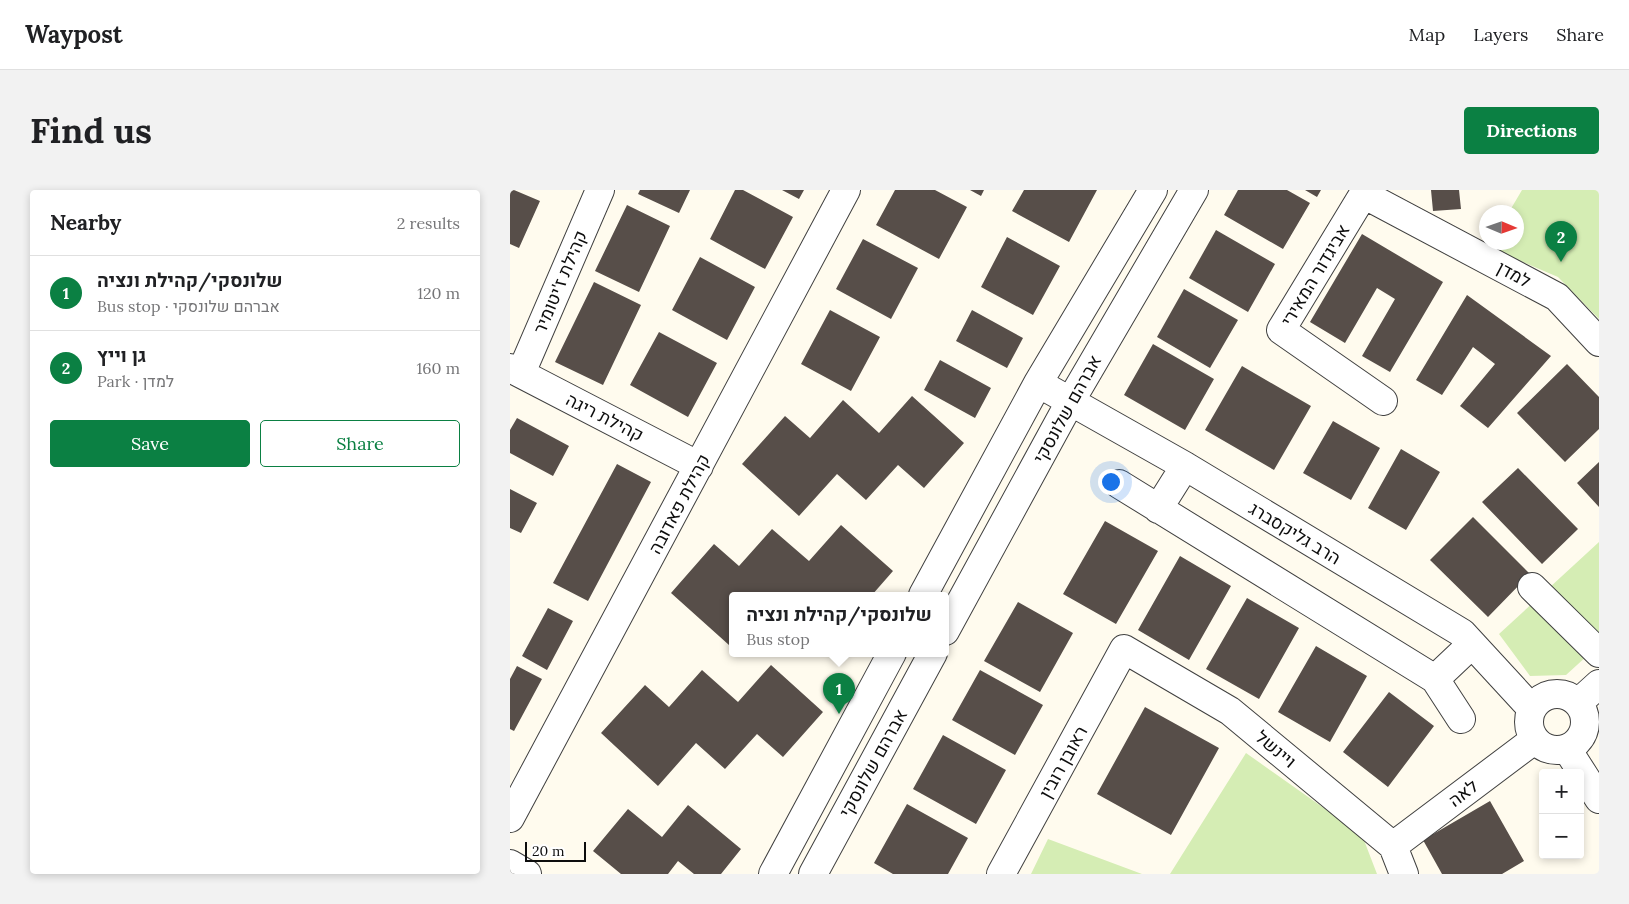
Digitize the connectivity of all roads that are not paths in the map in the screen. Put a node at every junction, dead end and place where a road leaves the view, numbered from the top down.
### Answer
1 (600, 190) edge
2 (846, 190) edge
3 (1154, 190) edge
4 (1194, 190) edge
5 (1365, 192) edge
6 (1599, 342) edge
7 (515, 371) edge
8 (1038, 383) junction
9 (1383, 401) dead end
10 (1070, 402) junction
11 (699, 466) junction
12 (1185, 466) junction
13 (1119, 484) dead end
14 (1158, 509) junction
15 (1532, 588) dead end
16 (925, 592) edge
17 (949, 624) edge
18 (1472, 644) junction
19 (1124, 649) joint
20 (1599, 653) edge
21 (890, 657) edge
22 (932, 657) edge
23 (1435, 678) junction
24 (1599, 684) edge
25 (1578, 703) junction
26 (1532, 709) junction
27 (1461, 719) dead end
28 (1534, 740) junction
29 (1567, 749) junction
30 (1599, 799) edge
31 (510, 818) edge
32 (1393, 846) junction
33 (510, 864) edge
34 (527, 874) edge
35 (773, 874) edge
36 (813, 874) edge
37 (1001, 874) edge
38 (1404, 874) edge

1 - 7 street, קהילת ז'יטומיר
2 - 11 street, קהילת פאדובה
3 - 8 street, אברהם שלונסקי
4 - 10 street, אברהם שלונסקי
5 - 6 street, למדן
5 - 9 street, אביגדור המאירי
7 - 11 street, קהילת ריגה
8 - 10 street, הרב גליקסברג
8 - 16 street, אברהם שלונסקי
10 - 12 street, הרב גליקסברג
10 - 17 street, אברהם שלונסקי
11 - 31 street, קהילת פאדובה
12 - 14 street
12 - 18 street, הרב גליקסברג
13 - 14 street
14 - 23 street
15 - 20 street
18 - 23 street
18 - 26 street, הרב גליקסברג
19 - 32 street, ויינשל
19 - 37 street, ראובן רובין
21 - 35 street, אברהם שלונסקי
22 - 36 street, אברהם שלונסקי
23 - 27 street
24 - 25 street
25 - 26 street
25 - 29 street
26 - 28 street
28 - 29 street
28 - 32 street, לאה
29 - 30 street
32 - 38 street, ויינשל
33 - 34 street

